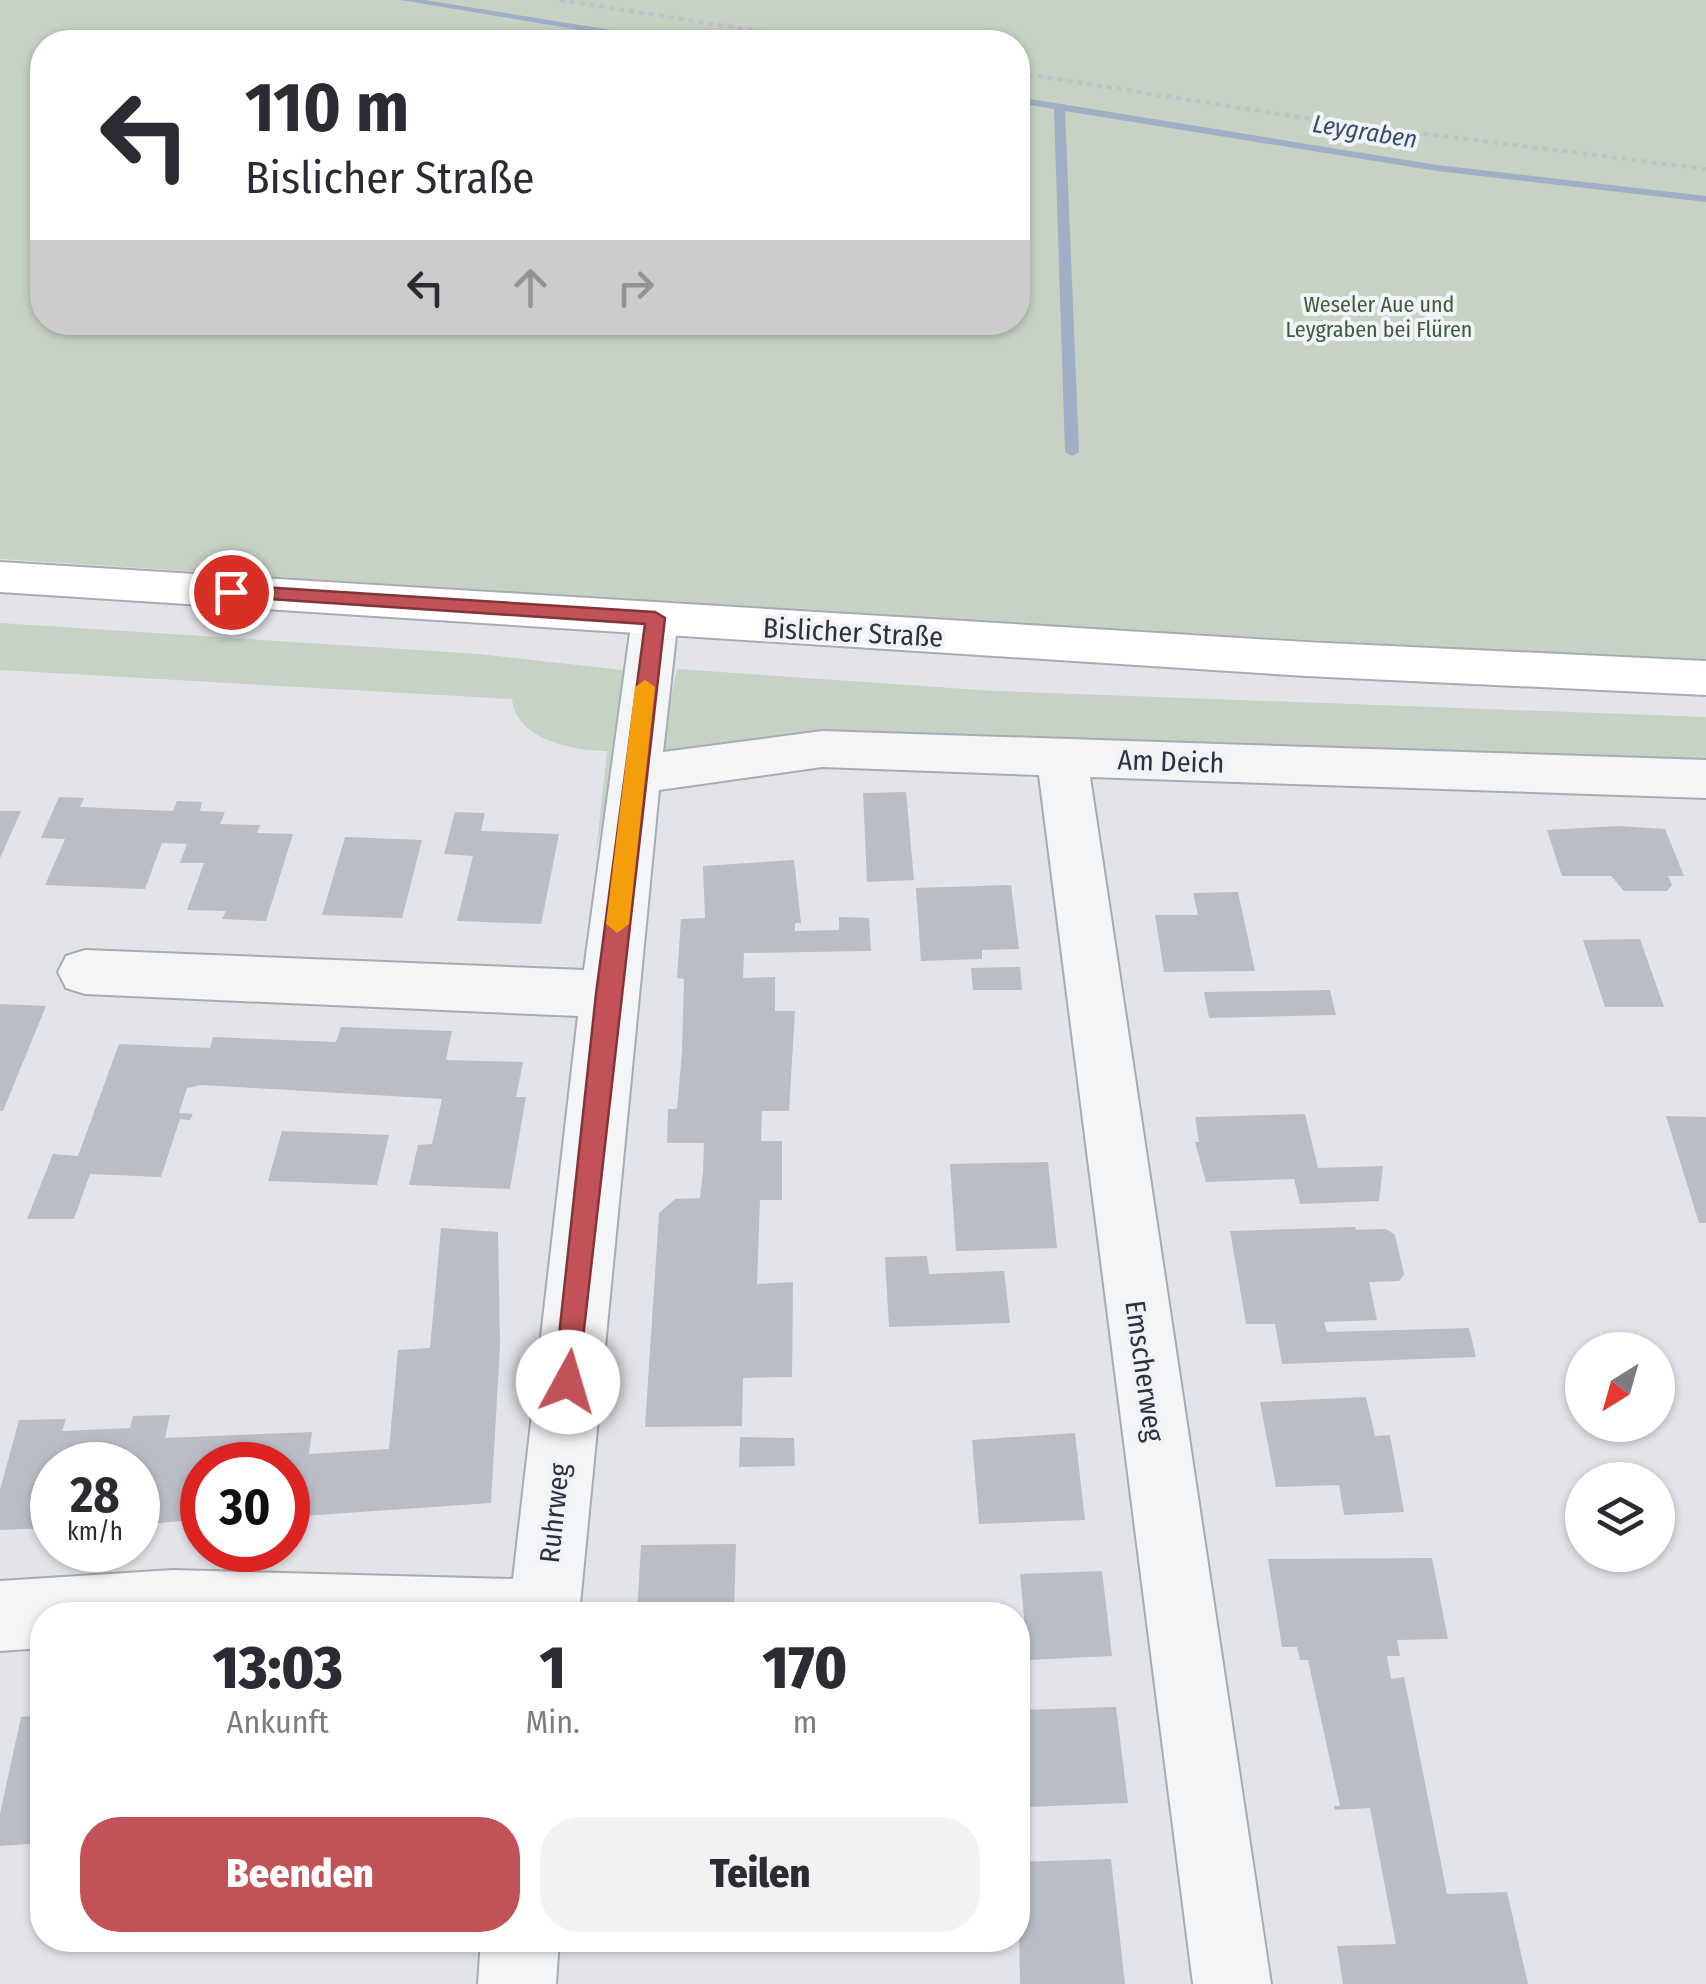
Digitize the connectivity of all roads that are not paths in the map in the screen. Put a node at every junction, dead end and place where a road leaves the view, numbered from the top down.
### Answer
1 (0, 577) edge
2 (655, 618) junction
3 (1706, 678) edge
4 (1062, 758) junction
5 (638, 774) junction
6 (1706, 779) edge
7 (85, 972) dead end
8 (608, 994) junction
9 (545, 1602) edge
10 (30, 1614) edge
11 (0, 1616) edge
12 (519, 1952) edge
13 (516, 1984) edge
14 (1232, 1984) edge

1 - 2 street, Bislicher Straße
2 - 3 street, Bislicher Straße
2 - 5 street, Ruhrweg
4 - 5 street, Am Deich
4 - 6 street, Am Deich
4 - 14 street, Emscherweg
5 - 8 street, Ruhrweg
7 - 8 street
8 - 9 street, Ruhrweg
10 - 11 street
12 - 13 street

